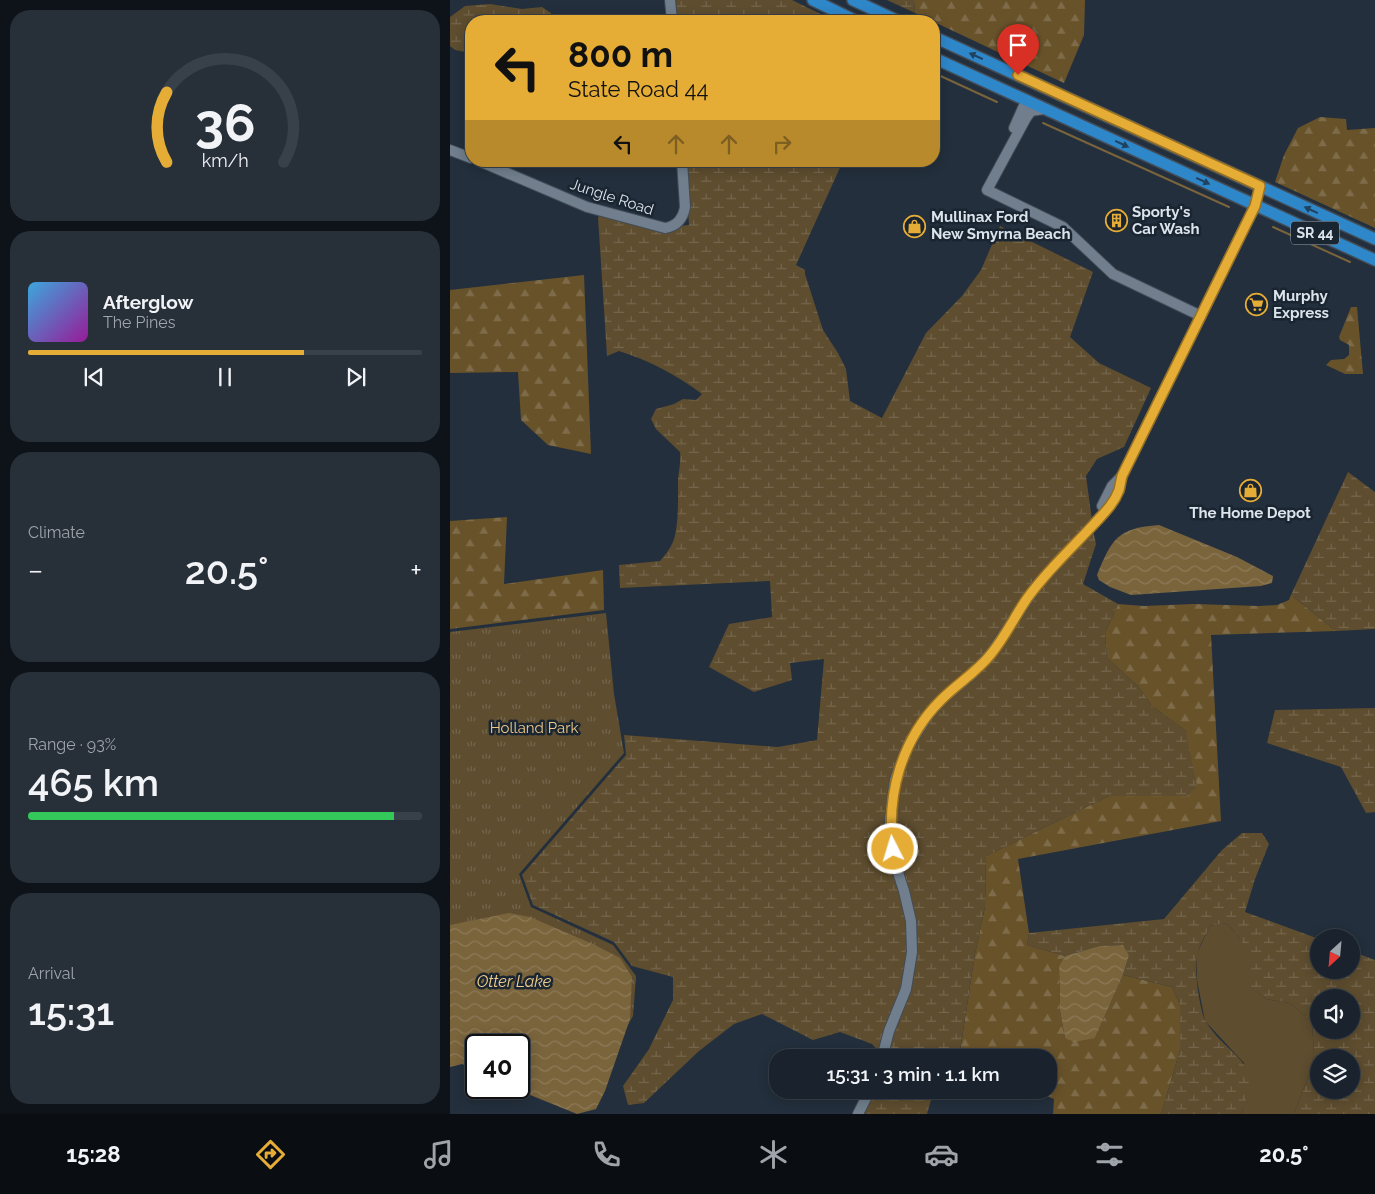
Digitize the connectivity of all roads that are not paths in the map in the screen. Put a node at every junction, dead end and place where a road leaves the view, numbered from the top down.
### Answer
1 (670, 0) edge
2 (813, 0) edge
3 (853, 0) edge
4 (671, 15) edge
5 (844, 15) edge
6 (885, 15) edge
7 (940, 40) edge
8 (940, 61) edge
9 (1026, 100) junction
10 (1044, 109) junction
11 (1152, 137) junction
12 (450, 150) edge
13 (465, 156) edge
14 (1001, 164) junction
15 (493, 167) edge
16 (682, 167) edge
17 (1260, 186) junction
18 (1255, 206) junction
19 (1375, 239) edge
20 (1375, 260) edge
21 (1200, 316) junction
22 (884, 1049) edge
23 (866, 1099) edge
24 (858, 1114) edge

1 - 4 street
2 - 5 main road
3 - 6 main road
11 -> 7 main road, SR 44
8 - 9 main road, SR 44
9 - 10 main road, SR 44
9 - 11 main road
9 - 14 street
10 - 14 street
10 -> 18 main road, SR 44
11 - 17 main road, SR 44
12 - 13 street
14 - 21 street
15 - 16 street, Jungle Road
17 - 18 street
19 -> 17 main road, SR 44
18 - 20 main road, SR 44
18 - 21 street
21 - 22 street
23 - 24 street

